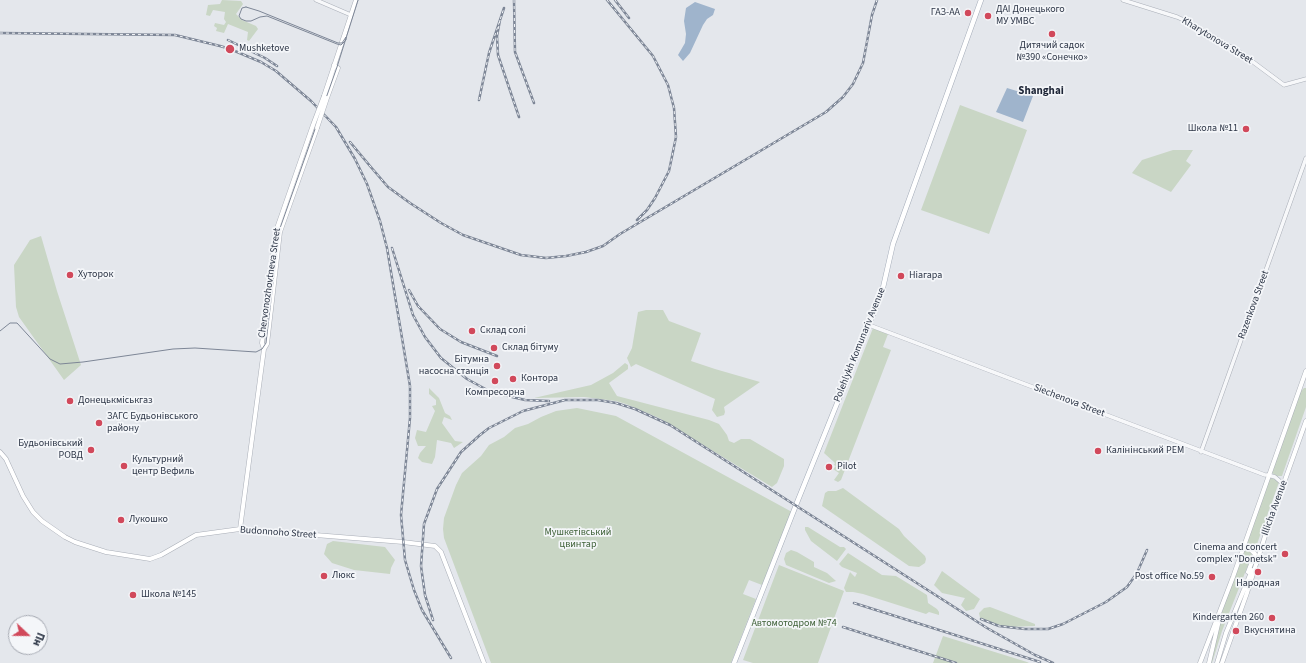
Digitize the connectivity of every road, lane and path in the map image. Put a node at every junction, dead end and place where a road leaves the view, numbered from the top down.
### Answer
1 (316, 0) edge
2 (356, 0) edge
3 (981, 0) edge
4 (1123, 0) edge
5 (351, 15) junction
6 (1306, 79) edge
7 (1306, 158) edge
8 (869, 325) junction
9 (1306, 373) edge
10 (1302, 381) junction
11 (1306, 386) edge
12 (1306, 421) edge
13 (0, 452) edge
14 (1201, 452) junction
15 (1268, 475) junction
16 (1283, 484) junction
17 (240, 529) junction
18 (1265, 536) junction
19 (1242, 550) junction
20 (1223, 602) junction
21 (1226, 633) junction
22 (484, 663) edge
23 (734, 663) edge
24 (1200, 663) edge
25 (1209, 663) edge
26 (1217, 663) edge
27 (1222, 663) edge

1 - 5 street
2 - 5 main road
3 - 8 main road, Polehlykh Komunariv Avenue
4 - 6 street, Kharytonova Street
5 - 17 main road, Chervonozhovtneva Street, bridge
7 - 14 street, Razenkova Street
8 - 14 street, Siechenova Street
8 - 23 main road, Polehlykh Komunariv Avenue
9 - 10 main road, Illicha Avenue
10 - 11 main road
10 - 15 main road, Illicha Avenue
12 - 16 main road, Illicha Avenue
13 - 17 main road, Budonnoho Street
14 - 15 street, Siechenova Street
15 - 16 street, Siechenova Street
15 - 19 main road, Illicha Avenue
16 - 18 main road, Illicha Avenue
17 - 22 main road, Budonnoho Street
18 - 21 main road
18 - 27 main road, Illicha Avenue
19 - 20 main road, Illicha Avenue
19 - 21 main road
20 - 24 main road, Illicha Avenue
20 - 25 main road, Illicha Avenue
21 - 26 main road

